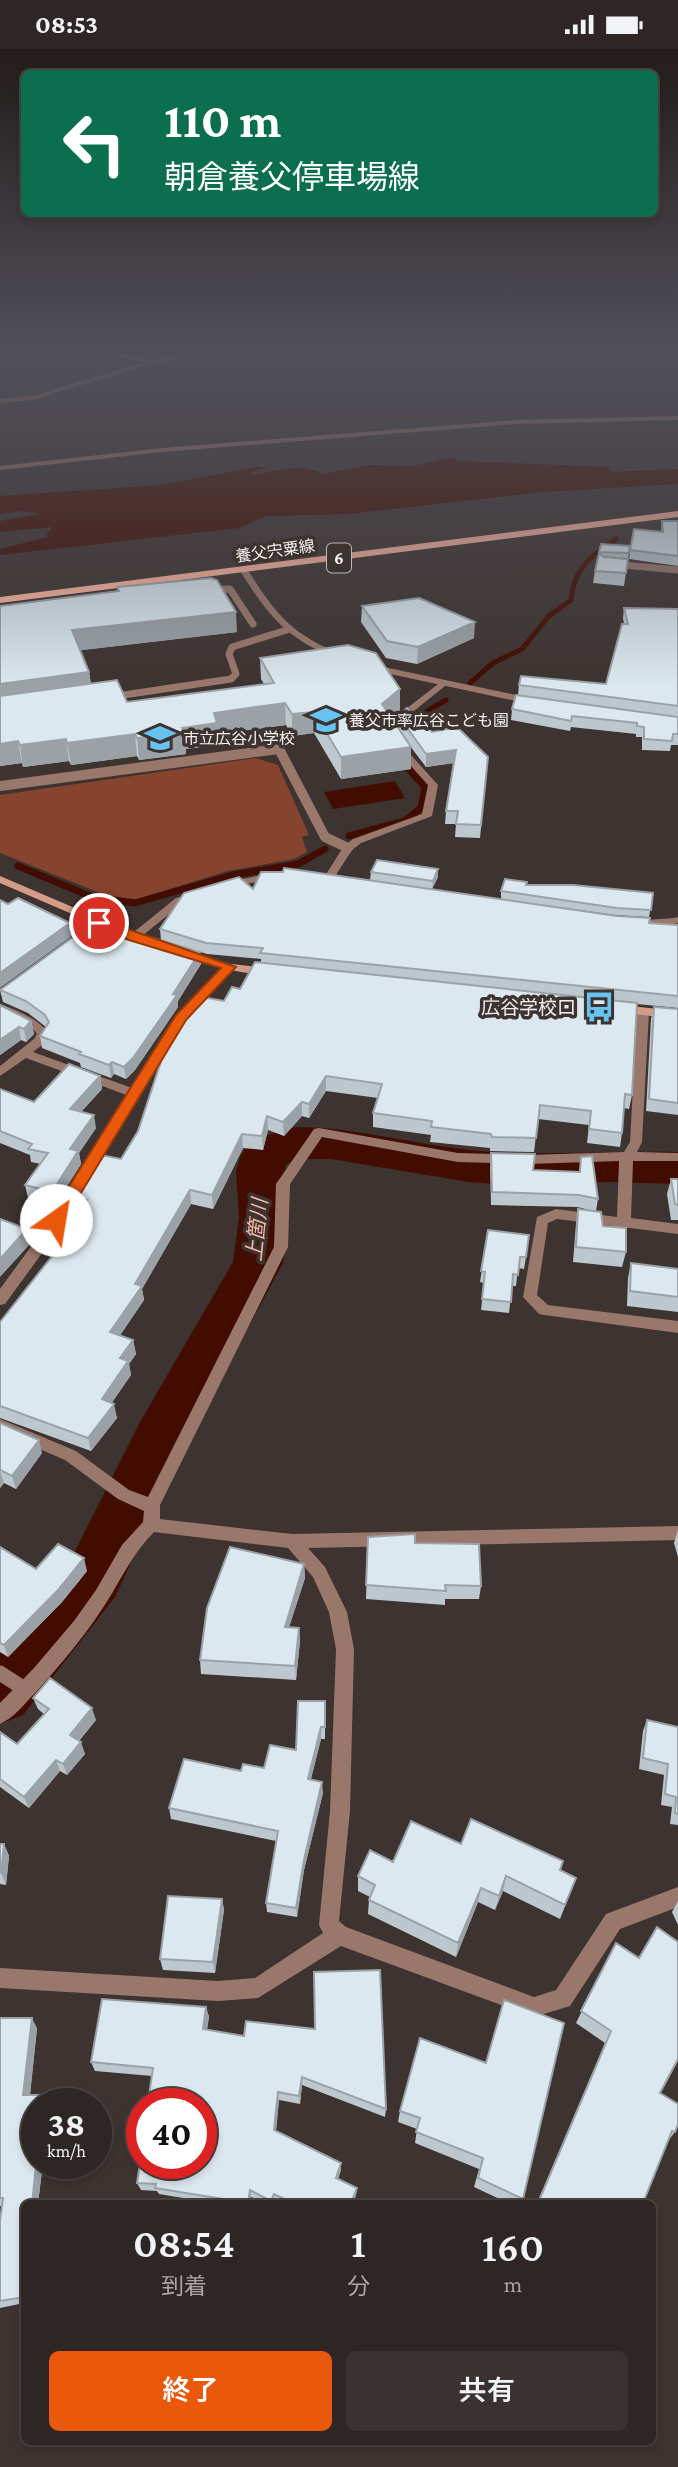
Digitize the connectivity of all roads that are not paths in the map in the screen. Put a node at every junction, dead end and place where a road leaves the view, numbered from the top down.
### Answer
1 (55, 462) edge
2 (0, 468) edge
3 (678, 513) edge
4 (603, 563) edge
5 (678, 570) edge
6 (244, 571) junction
7 (197, 591) edge
8 (0, 600) edge
9 (253, 624) dead end
10 (287, 630) junction
11 (344, 658) edge
12 (354, 661) edge
13 (442, 684) junction
14 (106, 698) edge
15 (547, 704) edge
16 (0, 786) edge
17 (348, 849) junction
18 (284, 874) edge
19 (0, 879) edge
20 (341, 881) edge
21 (678, 920) edge
22 (634, 922) edge
23 (99, 923) junction
24 (88, 931) edge
25 (133, 938) junction
26 (158, 946) edge
27 (171, 950) edge
28 (230, 967) junction
29 (284, 973) edge
30 (0, 1008) edge
31 (610, 1008) edge
32 (643, 1012) junction
33 (678, 1016) edge
34 (24, 1053) junction
35 (0, 1072) edge
36 (136, 1094) junction
37 (678, 1157) edge
38 (627, 1162) junction
39 (624, 1221) junction
40 (678, 1229) edge
41 (0, 1300) edge
42 (678, 1327) edge
43 (0, 1425) edge
44 (146, 1505) junction
45 (151, 1525) junction
46 (678, 1533) edge
47 (292, 1541) junction
48 (0, 1673) edge
49 (23, 1688) junction
50 (0, 1714) edge
51 (678, 1897) edge
52 (339, 1935) junction
53 (0, 1978) edge

1 - 2 street
3 - 6 main road, 養父宍粟線 / 6
4 - 5 lane
6 - 8 main road, 養父宍粟線 / 6
6 - 10 street
7 - 9 lane
10 - 11 street
10 - 14 lane
12 - 13 street
13 - 15 street
13 - 17 street
16 - 17 lane
17 - 20 street
18 - 25 street
19 - 23 main road
21 - 22 street
23 - 24 street
23 - 25 main road
25 - 26 main road
27 - 28 main road
28 - 29 main road
28 - 36 street
30 - 34 street
31 - 32 main road
32 - 33 main road
32 - 38 street
34 - 35 street
34 - 36 street
36 - 41 street
37 - 38 street
38 - 39 street
38 - 44 street
39 - 40 street
39 - 42 street
43 - 44 street
44 - 45 street
45 - 47 street
45 - 49 street
46 - 47 street
47 - 52 street
48 - 49 lane
49 - 50 street
51 - 52 street
52 - 53 street

